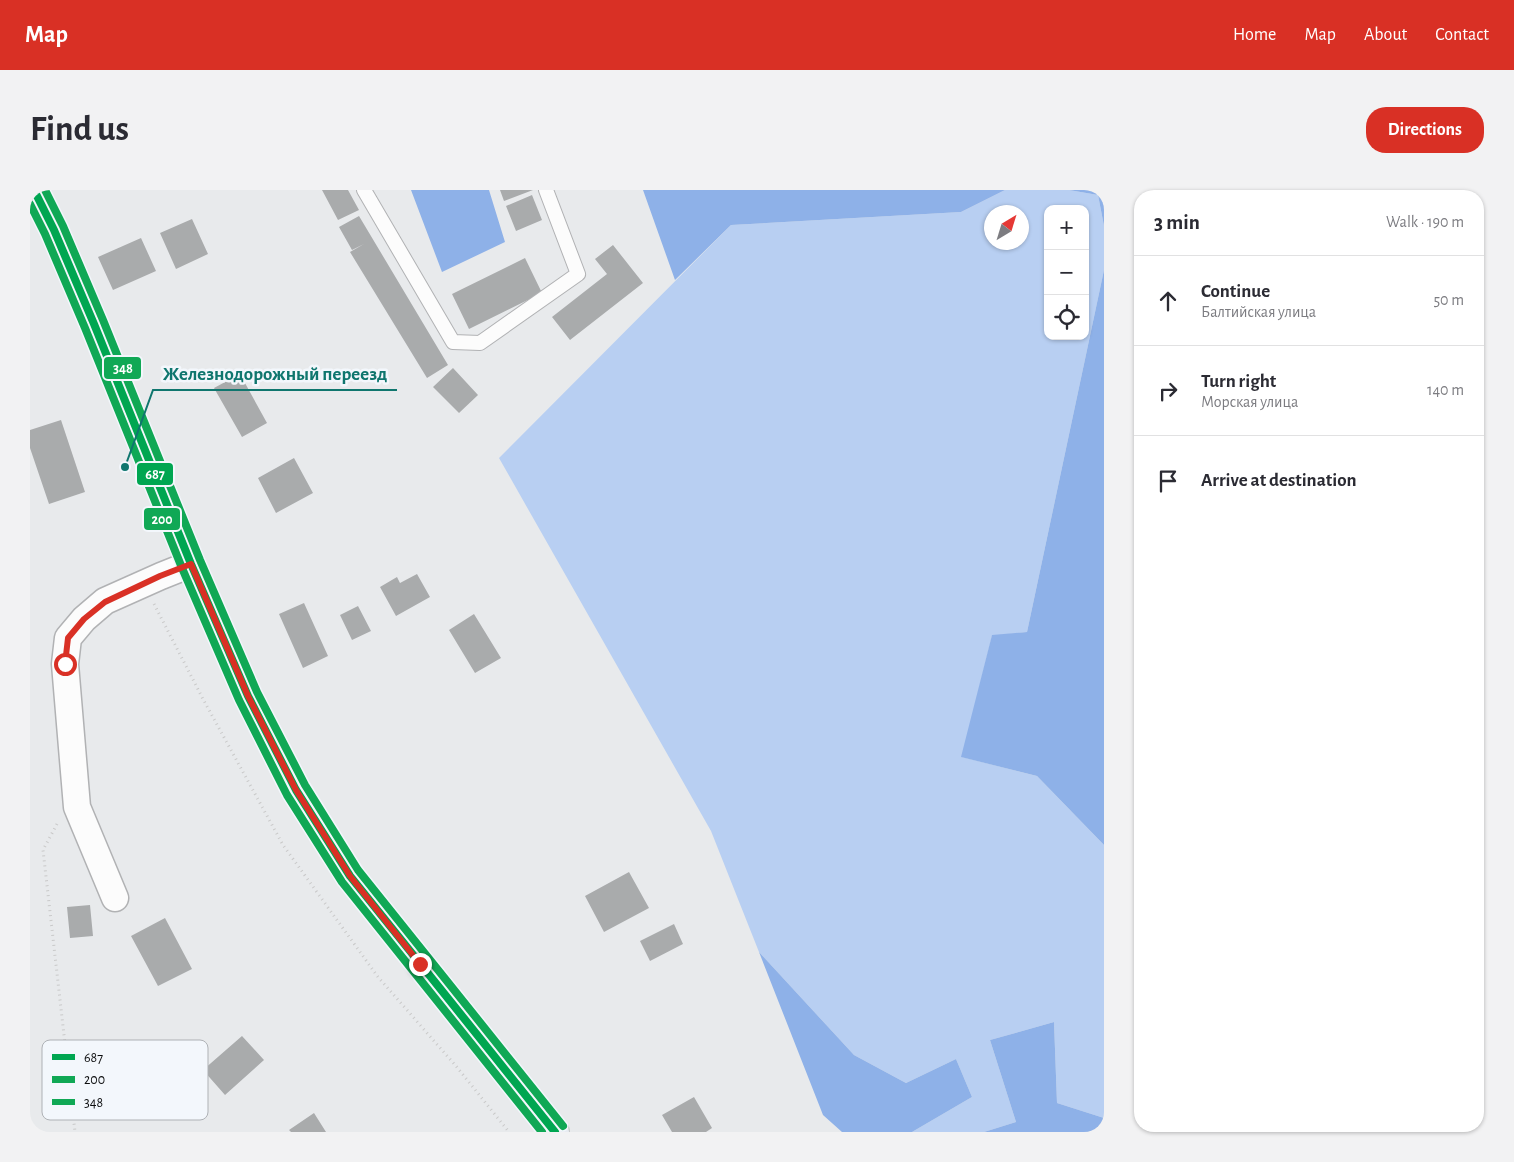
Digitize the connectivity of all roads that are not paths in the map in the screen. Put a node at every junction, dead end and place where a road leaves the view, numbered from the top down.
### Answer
1 (34, 190) edge
2 (364, 190) edge
3 (546, 190) edge
4 (191, 564) junction
5 (114, 898) dead end
6 (554, 1132) edge

1 - 4 main road
2 - 3 lane
4 - 5 street
4 - 6 main road

